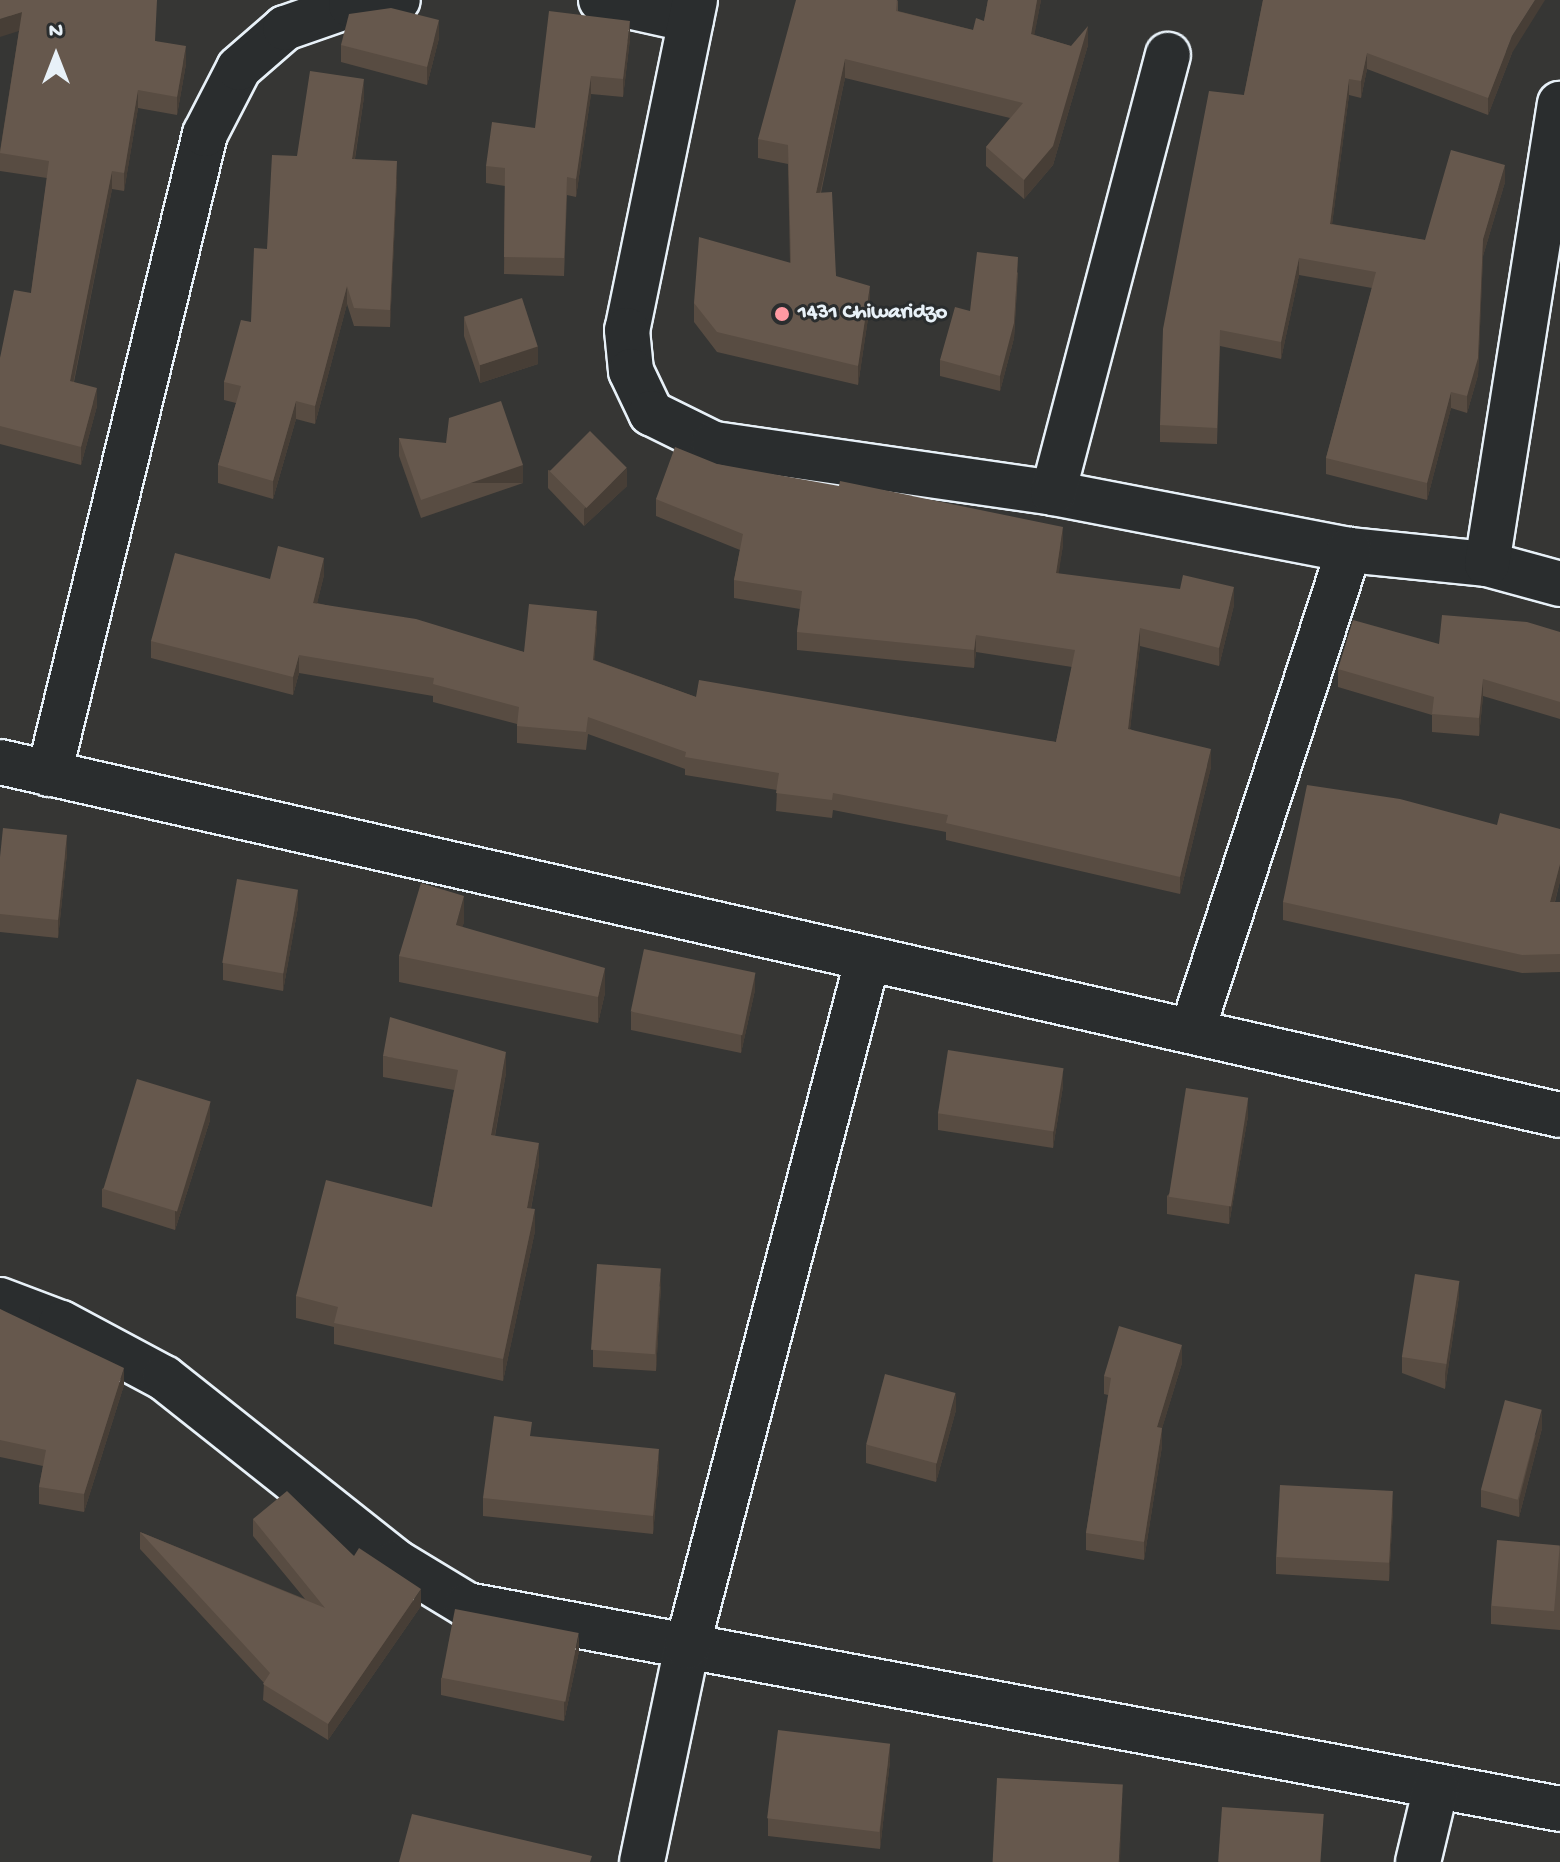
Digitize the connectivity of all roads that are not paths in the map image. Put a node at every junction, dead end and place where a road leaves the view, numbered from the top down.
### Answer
1 (398, 0) edge
2 (601, 0) edge
3 (693, 10) edge
4 (1168, 55) dead end
5 (1560, 104) edge
6 (1053, 493) junction
7 (1349, 550) junction
8 (1487, 564) junction
9 (1560, 584) edge
10 (0, 762) edge
11 (49, 774) junction
12 (868, 958) junction
13 (1193, 1028) junction
14 (1560, 1115) edge
15 (0, 1300) edge
16 (687, 1647) junction
17 (1436, 1787) junction
18 (1560, 1809) edge
19 (642, 1862) edge
20 (1418, 1862) edge

1 - 11 street
2 - 3 street
3 - 6 street
4 - 6 street
5 - 8 street
6 - 7 street
7 - 8 street
7 - 13 street
8 - 9 street
10 - 11 street
11 - 12 street
12 - 13 street
12 - 16 street
13 - 14 street
15 - 16 street
16 - 17 street
16 - 19 street
17 - 18 street
17 - 20 street

